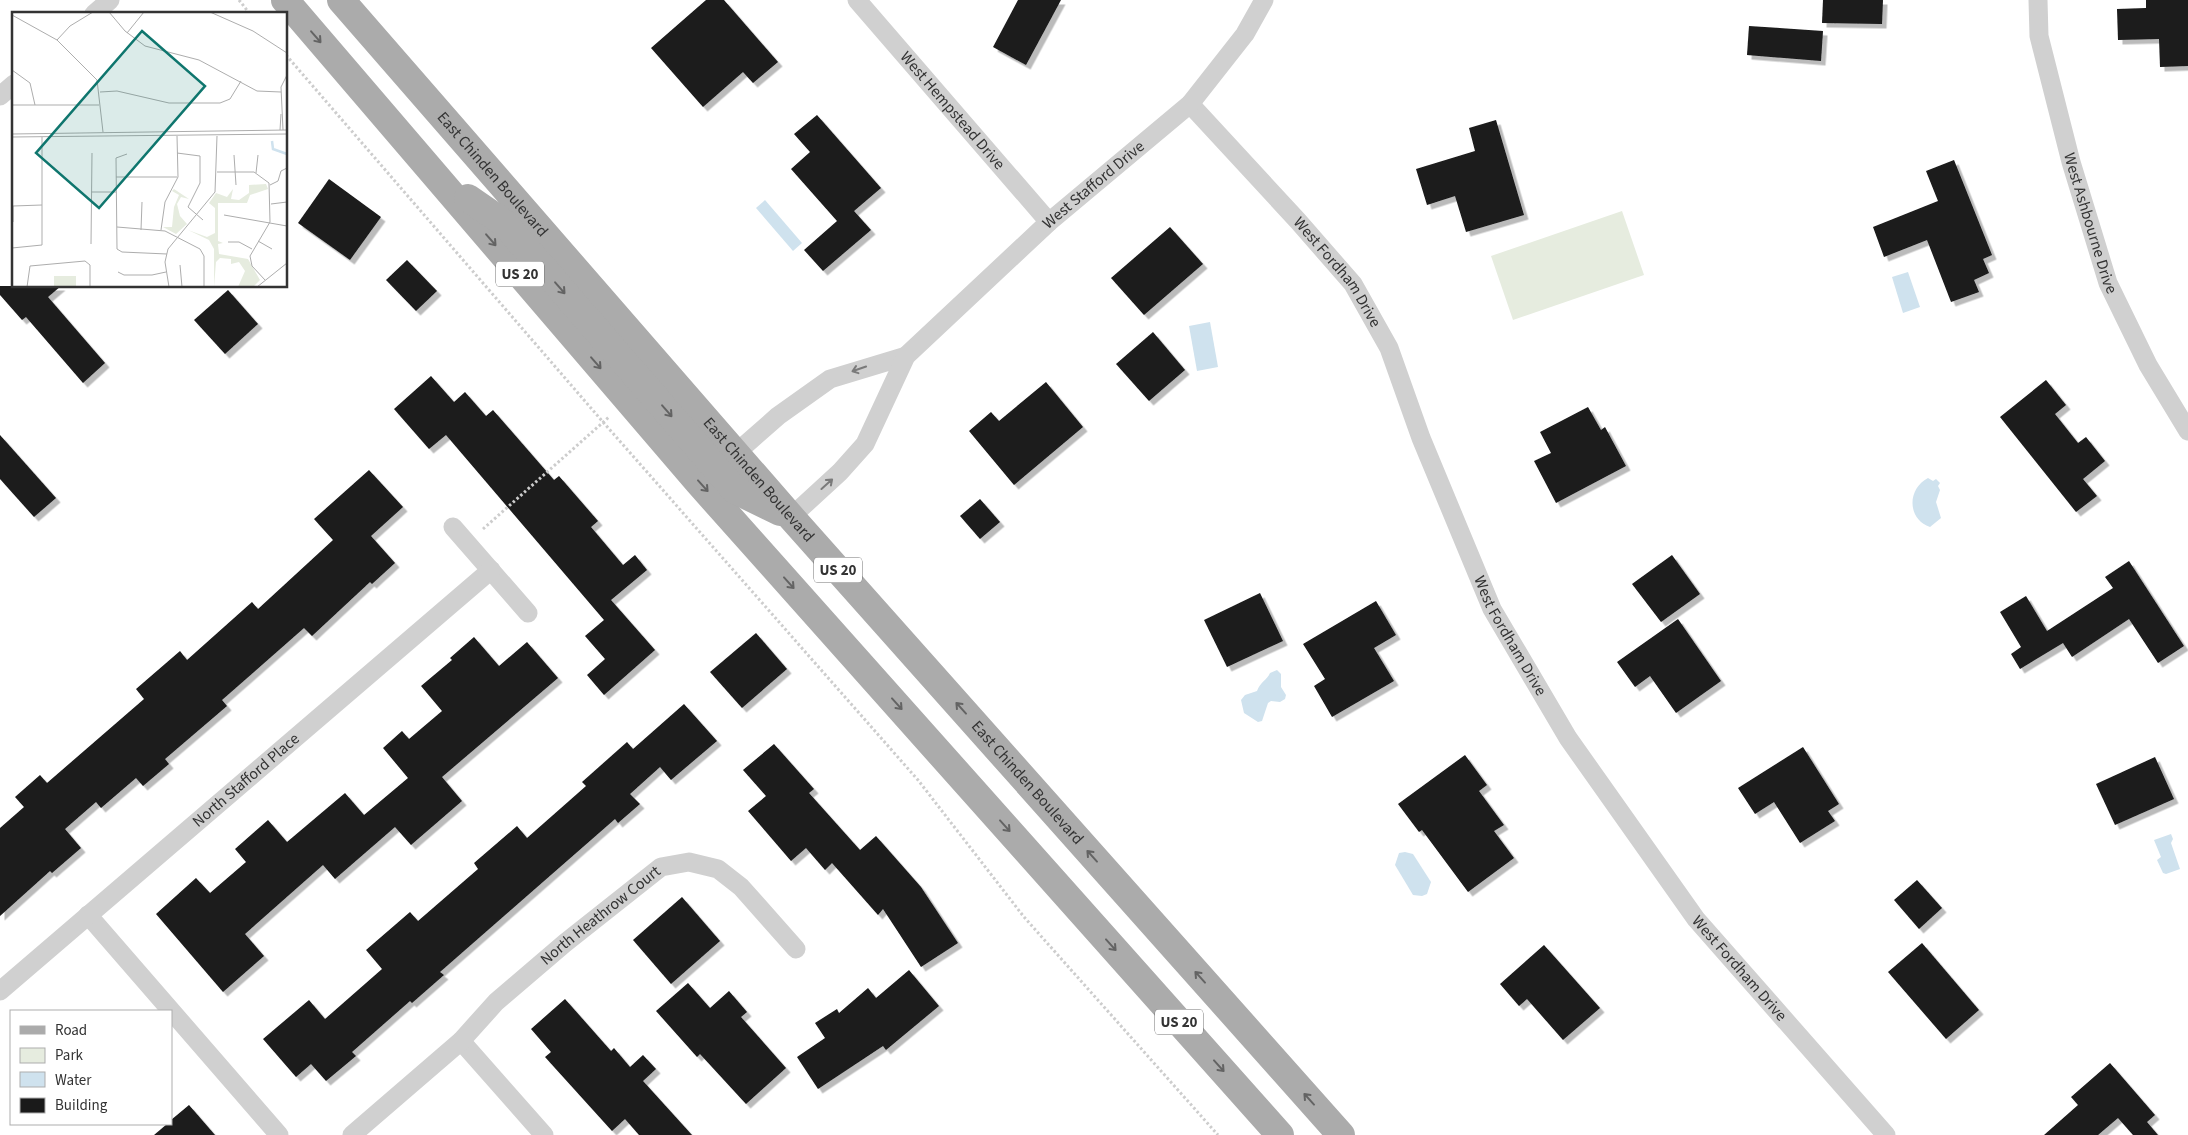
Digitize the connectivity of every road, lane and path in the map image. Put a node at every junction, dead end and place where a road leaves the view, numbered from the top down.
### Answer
1 (110, 0) edge
2 (239, 0) edge
3 (284, 0) edge
4 (341, 0) edge
5 (857, 0) edge
6 (1264, 0) edge
7 (2038, 0) edge
8 (96, 12) edge
9 (248, 12) edge
10 (288, 58) edge
11 (12, 86) edge
12 (0, 96) edge
13 (1190, 104) junction
14 (434, 174) junction
15 (1049, 222) junction
16 (906, 356) junction
17 (628, 400) junction
18 (603, 422) junction
19 (2188, 431) edge
20 (736, 453) junction
21 (791, 517) junction
22 (454, 527) dead end
23 (467, 543) junction
24 (491, 570) junction
25 (528, 613) dead end
26 (88, 915) junction
27 (796, 949) dead end
28 (0, 990) edge
29 (170, 1010) edge
30 (172, 1012) edge
31 (461, 1040) junction
32 (279, 1135) edge
33 (352, 1135) edge
34 (544, 1135) edge
35 (1218, 1135) edge
36 (1280, 1135) edge
37 (1341, 1135) edge
38 (1886, 1135) edge

1 - 8 street
2 - 9 path
3 -> 14 main road, US 20
4 - 20 main road, East Chinden Boulevard / US 20
5 - 15 street, West Hempstead Drive
6 - 13 street, West Stafford Drive
7 - 19 street, West Ashbourne Drive
10 - 18 path
11 - 12 street
13 - 15 street, West Stafford Drive
13 - 38 street, West Fordham Drive
14 -> 17 main road, US 20
14 -> 21 main road
15 - 16 street, West Stafford Drive
16 -> 20 street, West Stafford Drive
21 -> 16 street, West Stafford Drive
17 - 18 path
17 -> 36 main road, US 20
18 - 23 path
18 - 35 path
20 - 21 main road, East Chinden Boulevard / US 20
37 -> 21 main road, East Chinden Boulevard / US 20
22 - 23 street
23 - 24 street
24 - 25 street
24 - 26 street, North Stafford Place
26 - 28 street, North Stafford Place
26 - 29 street
27 - 31 street, North Heathrow Court
30 - 32 street
31 - 33 street, North Heathrow Court
31 - 34 street

